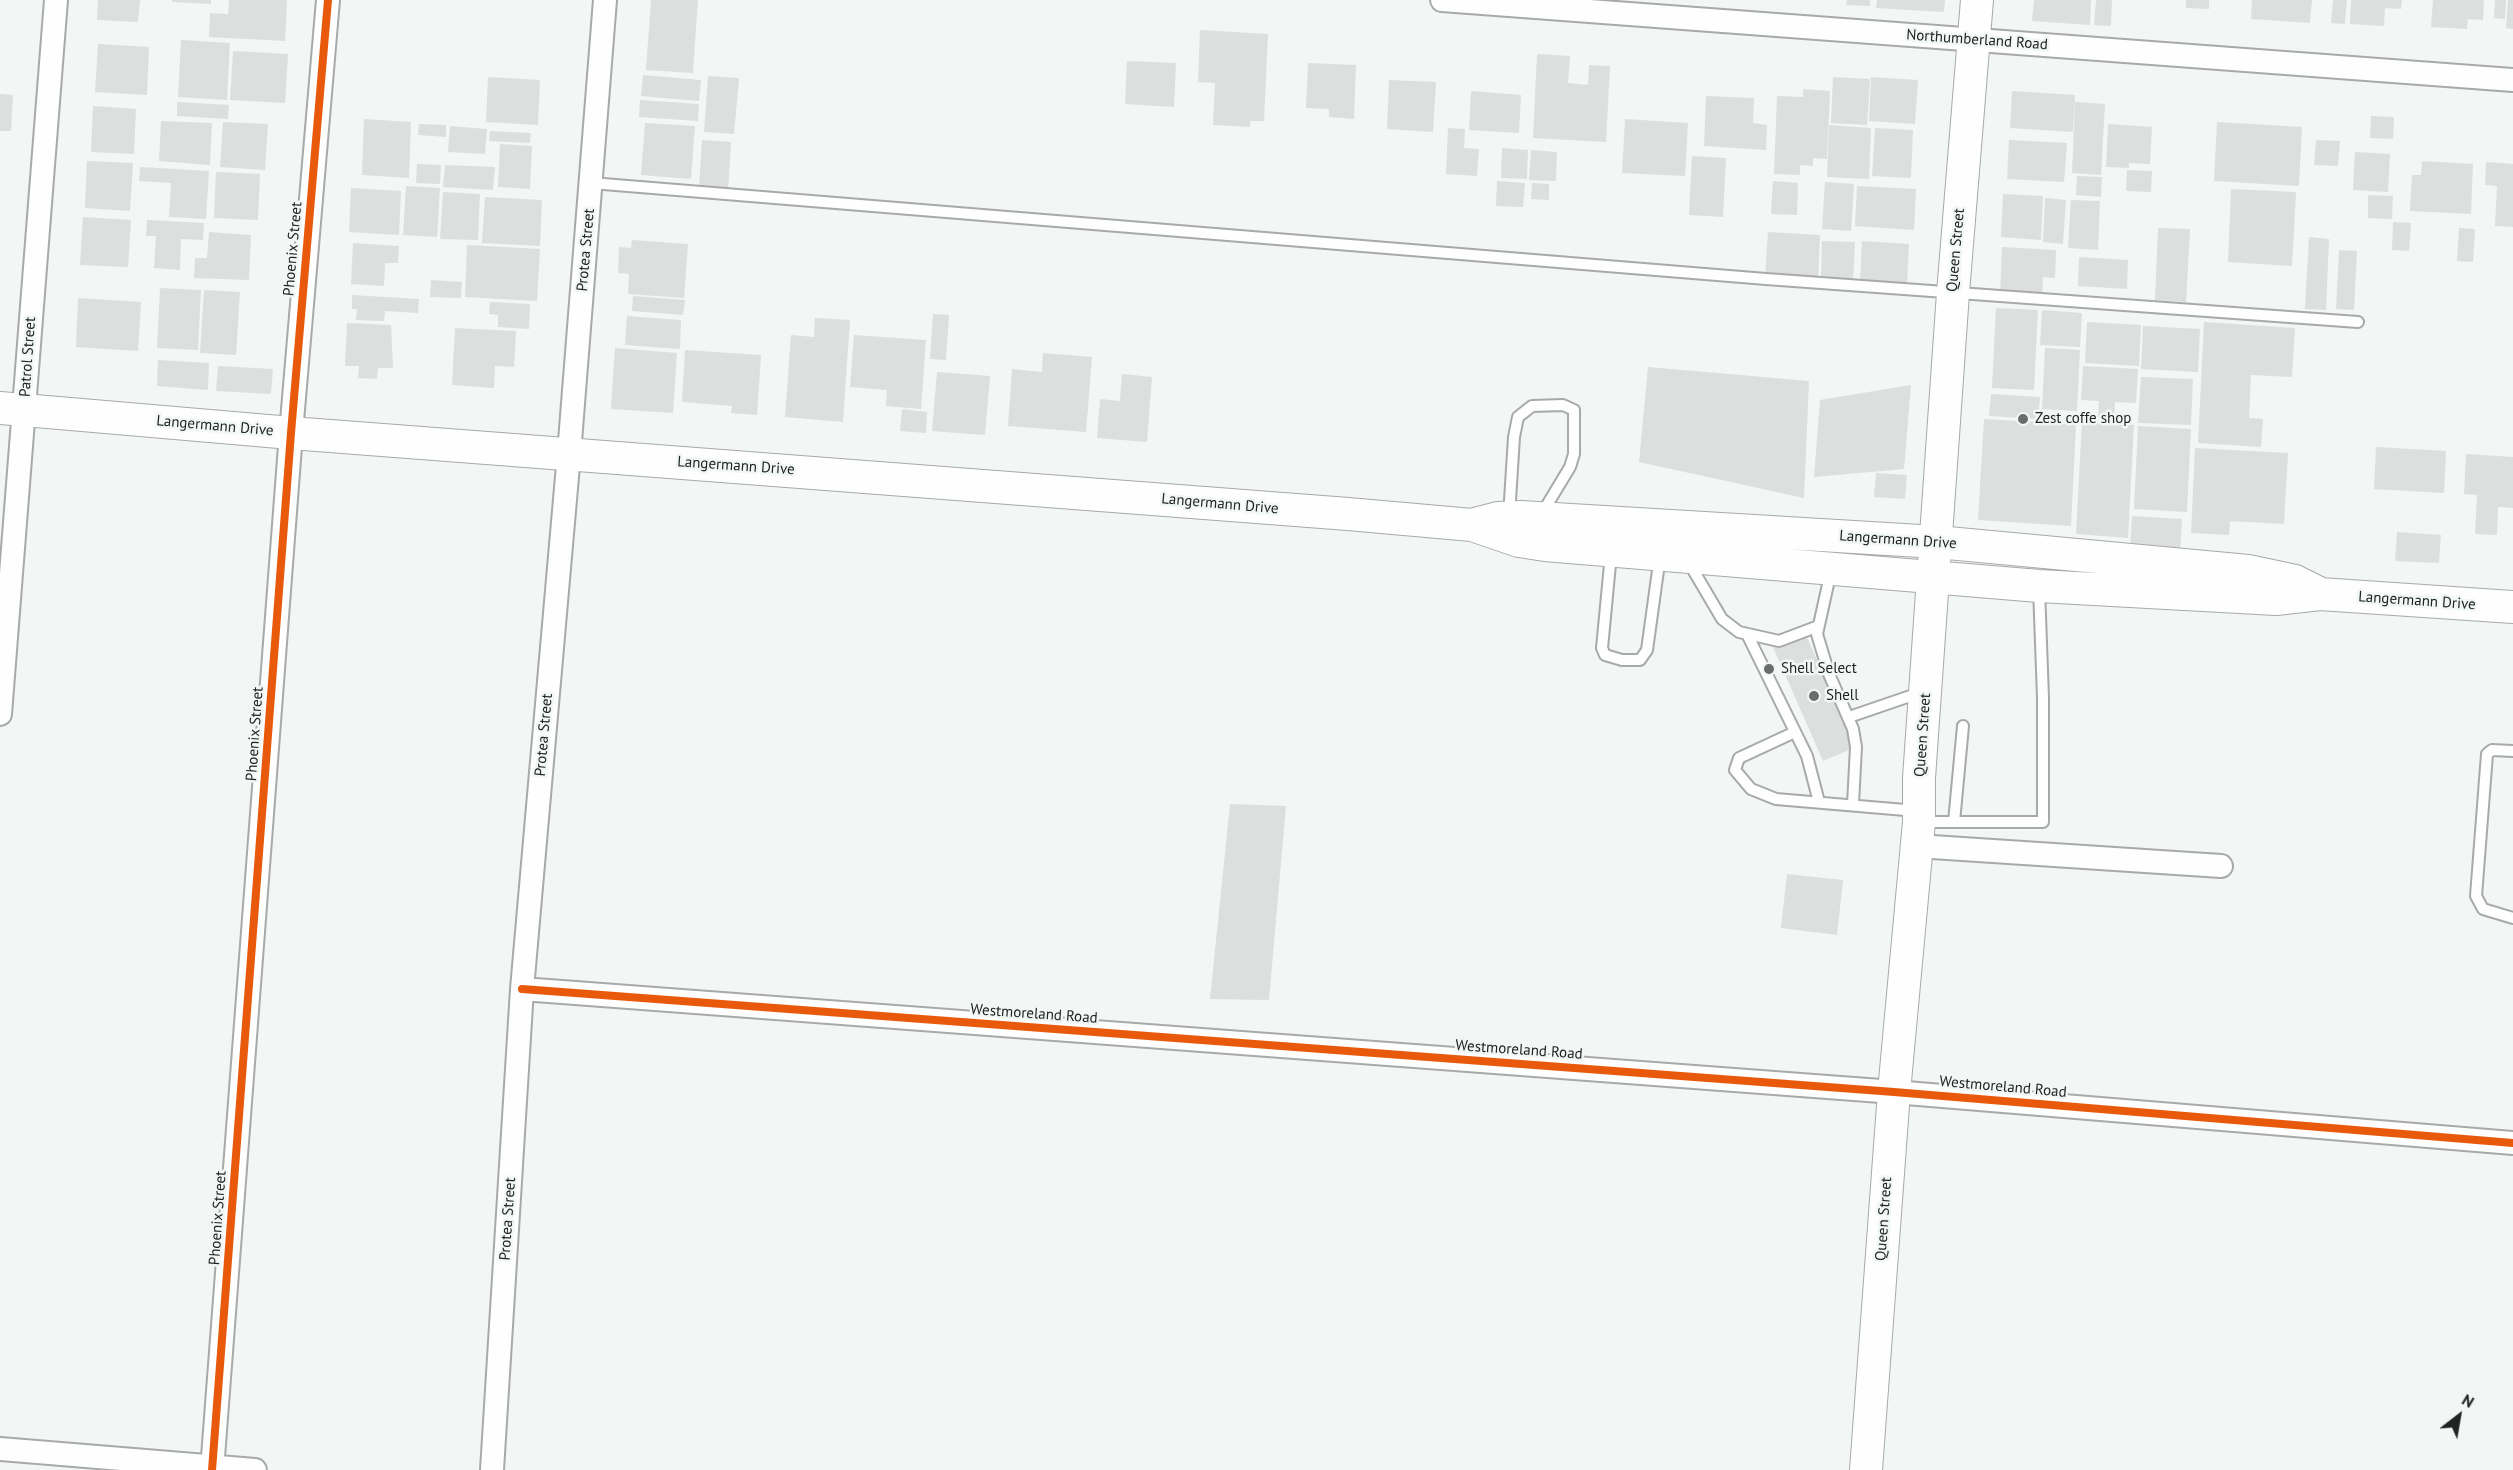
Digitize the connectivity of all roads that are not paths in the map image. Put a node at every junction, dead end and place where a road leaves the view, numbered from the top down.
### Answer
1 (56, 0) edge
2 (327, 0) edge
3 (604, 0) edge
4 (1442, 0) edge
5 (1977, 0) edge
6 (1974, 40) junction
7 (2513, 80) edge
8 (591, 183) junction
9 (1953, 293) junction
10 (2358, 321) dead end
11 (12, 409) edge
12 (291, 433) junction
13 (569, 454) junction
14 (1524, 518) junction
15 (1472, 525) junction
16 (1937, 542) junction
17 (1612, 551) junction
18 (1673, 556) junction
19 (1832, 568) junction
20 (1935, 576) junction
21 (2039, 586) junction
22 (2320, 594) junction
23 (2513, 608) edge
24 (1816, 627) junction
25 (1748, 636) junction
26 (1926, 691) junction
27 (0, 714) edge
28 (1849, 717) junction
29 (1963, 726) dead end
30 (1794, 732) junction
31 (2513, 751) edge
32 (1819, 802) junction
33 (1852, 804) junction
34 (1954, 822) junction
35 (1918, 826) junction
36 (2221, 866) dead end
37 (2513, 918) edge
38 (522, 989) junction
39 (1894, 1092) junction
40 (2513, 1143) edge
41 (0, 1449) edge
42 (212, 1468) edge
43 (255, 1470) edge
44 (492, 1470) edge
45 (1866, 1470) edge

1 - 11 street, Patrol Street
2 - 12 street, Phoenix Street
3 - 8 street, Protea Street
4 - 6 street, Northumberland Road
5 - 6 main road, Queen Street
6 - 7 street, Northumberland Road
6 - 9 main road, Queen Street
8 - 9 lane
8 - 13 street, Protea Street
9 - 10 lane
9 - 16 main road, Queen Street
11 - 12 main road, Langermann Drive
11 - 27 street, Patrol Street
12 - 13 main road, Langermann Drive
12 - 42 street, Phoenix Street
13 - 15 main road, Langermann Drive
13 - 38 street, Protea Street
14 - 14 lane
14 - 15 main road, Langermann Drive
14 - 16 main road, Langermann Drive
15 - 17 main road, Langermann Drive
16 - 20 main road, Queen Street
16 - 22 main road, Langermann Drive
17 - 18 main road, Langermann Drive
17 - 18 lane
18 - 19 main road, Langermann Drive
18 - 25 lane
19 - 20 main road, Langermann Drive
19 - 24 lane
20 - 21 main road, Langermann Drive
20 - 26 main road, Queen Street
21 - 22 main road, Langermann Drive
21 - 34 lane
22 - 23 main road, Langermann Drive
24 - 25 lane
24 - 28 lane
25 - 30 lane
26 - 28 lane
26 - 35 main road, Queen Street
28 - 33 lane
29 - 34 lane
30 - 32 lane
30 - 32 lane
31 - 37 lane
32 - 33 lane
33 - 35 lane
34 - 35 lane
35 - 36 street
35 - 39 main road, Queen Street
38 - 39 street, Westmoreland Road
38 - 44 street, Protea Street
39 - 40 street, Westmoreland Road
39 - 45 main road, Queen Street
41 - 42 street
42 - 43 street

